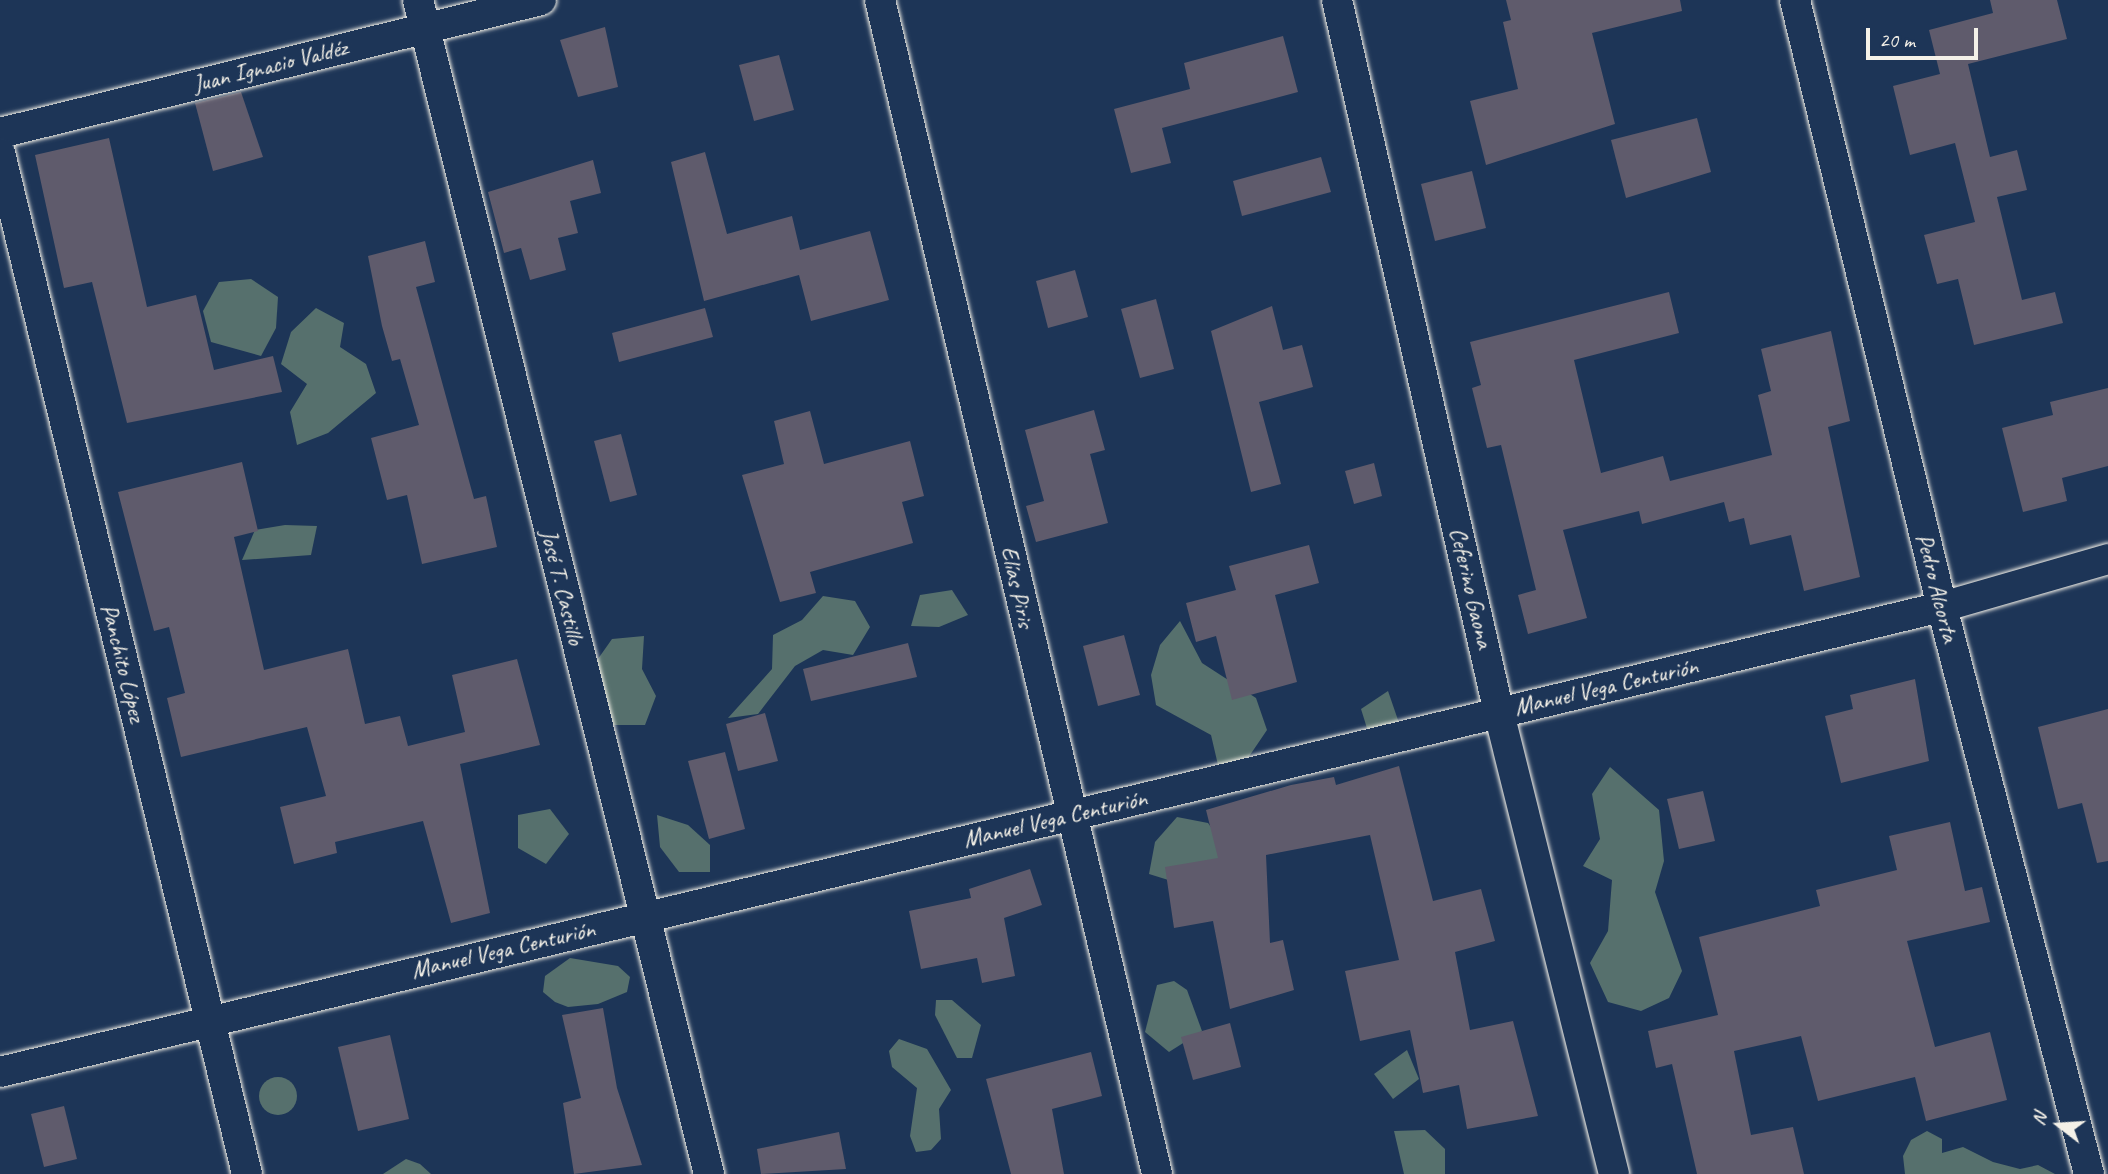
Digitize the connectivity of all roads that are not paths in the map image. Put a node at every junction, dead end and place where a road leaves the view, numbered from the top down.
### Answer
1 (541, 0) edge
2 (880, 0) edge
3 (1337, 0) edge
4 (1795, 0) edge
5 (422, 14) edge
6 (0, 133) edge
7 (0, 153) edge
8 (2108, 559) edge
9 (1942, 607) junction
10 (1499, 713) junction
11 (1071, 815) junction
12 (643, 917) junction
13 (209, 1020) junction
14 (0, 1072) edge
15 (247, 1174) edge
16 (709, 1174) edge
17 (1157, 1174) edge
18 (1614, 1174) edge
19 (2089, 1174) edge

1 - 5 street, Juan Ignacio Valdéz
2 - 11 street, Elías Piris
3 - 10 street, Ceferino Gaona
4 - 9 street, Pedro Alcorta
5 - 6 street, Juan Ignacio Valdéz
5 - 12 street, José T. Castillo
7 - 13 street, Panchito López
8 - 9 street, Manuel Vega Centurión
9 - 10 street, Manuel Vega Centurión
9 - 19 street, Pedro Alcorta
10 - 11 street, Manuel Vega Centurión
10 - 18 street, Ceferino Gaona
11 - 12 street, Manuel Vega Centurión
11 - 17 street, Elías Piris
12 - 13 street, Manuel Vega Centurión
12 - 16 street, José T. Castillo
13 - 14 street, Manuel Vega Centurión
13 - 15 street, Panchito López

